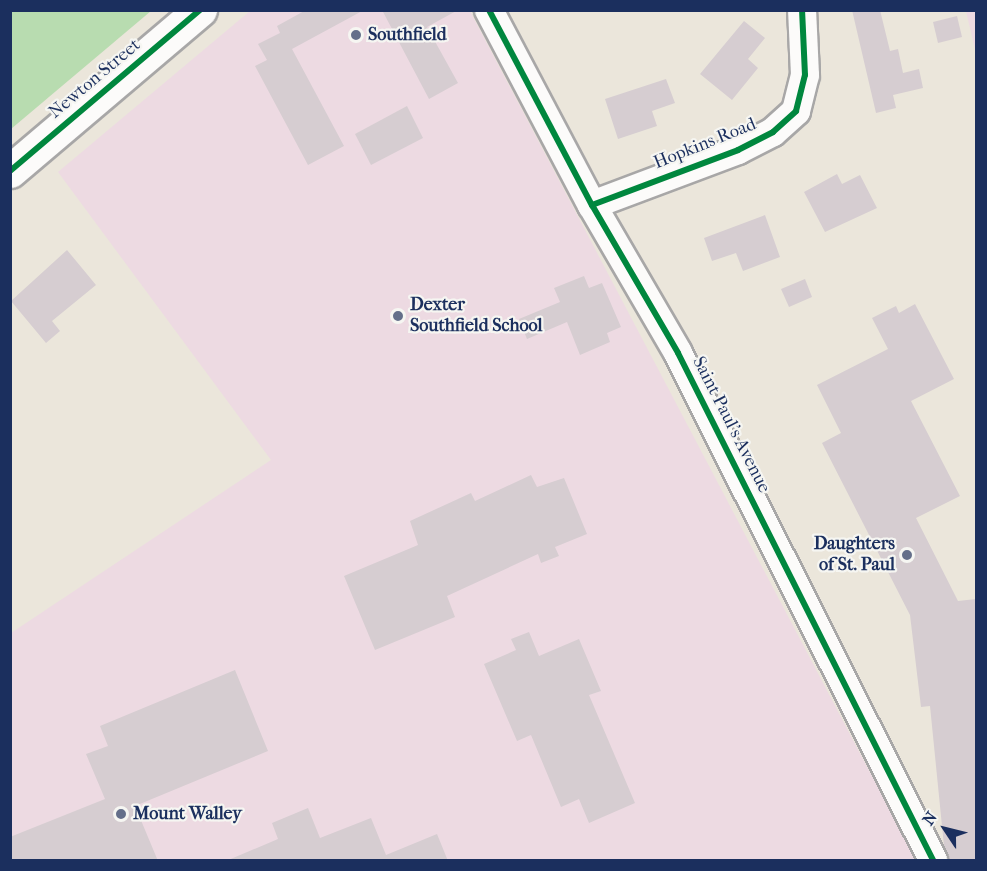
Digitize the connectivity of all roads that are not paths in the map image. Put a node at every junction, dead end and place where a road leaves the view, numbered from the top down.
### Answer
1 (200, 10) edge
2 (489, 10) edge
3 (802, 10) edge
4 (10, 171) edge
5 (592, 205) junction
6 (933, 861) edge

1 - 4 street, Newton Street
2 - 5 street, Saint Paul's Avenue
3 - 5 street, Hopkins Road
5 - 6 street, Saint Paul's Avenue

